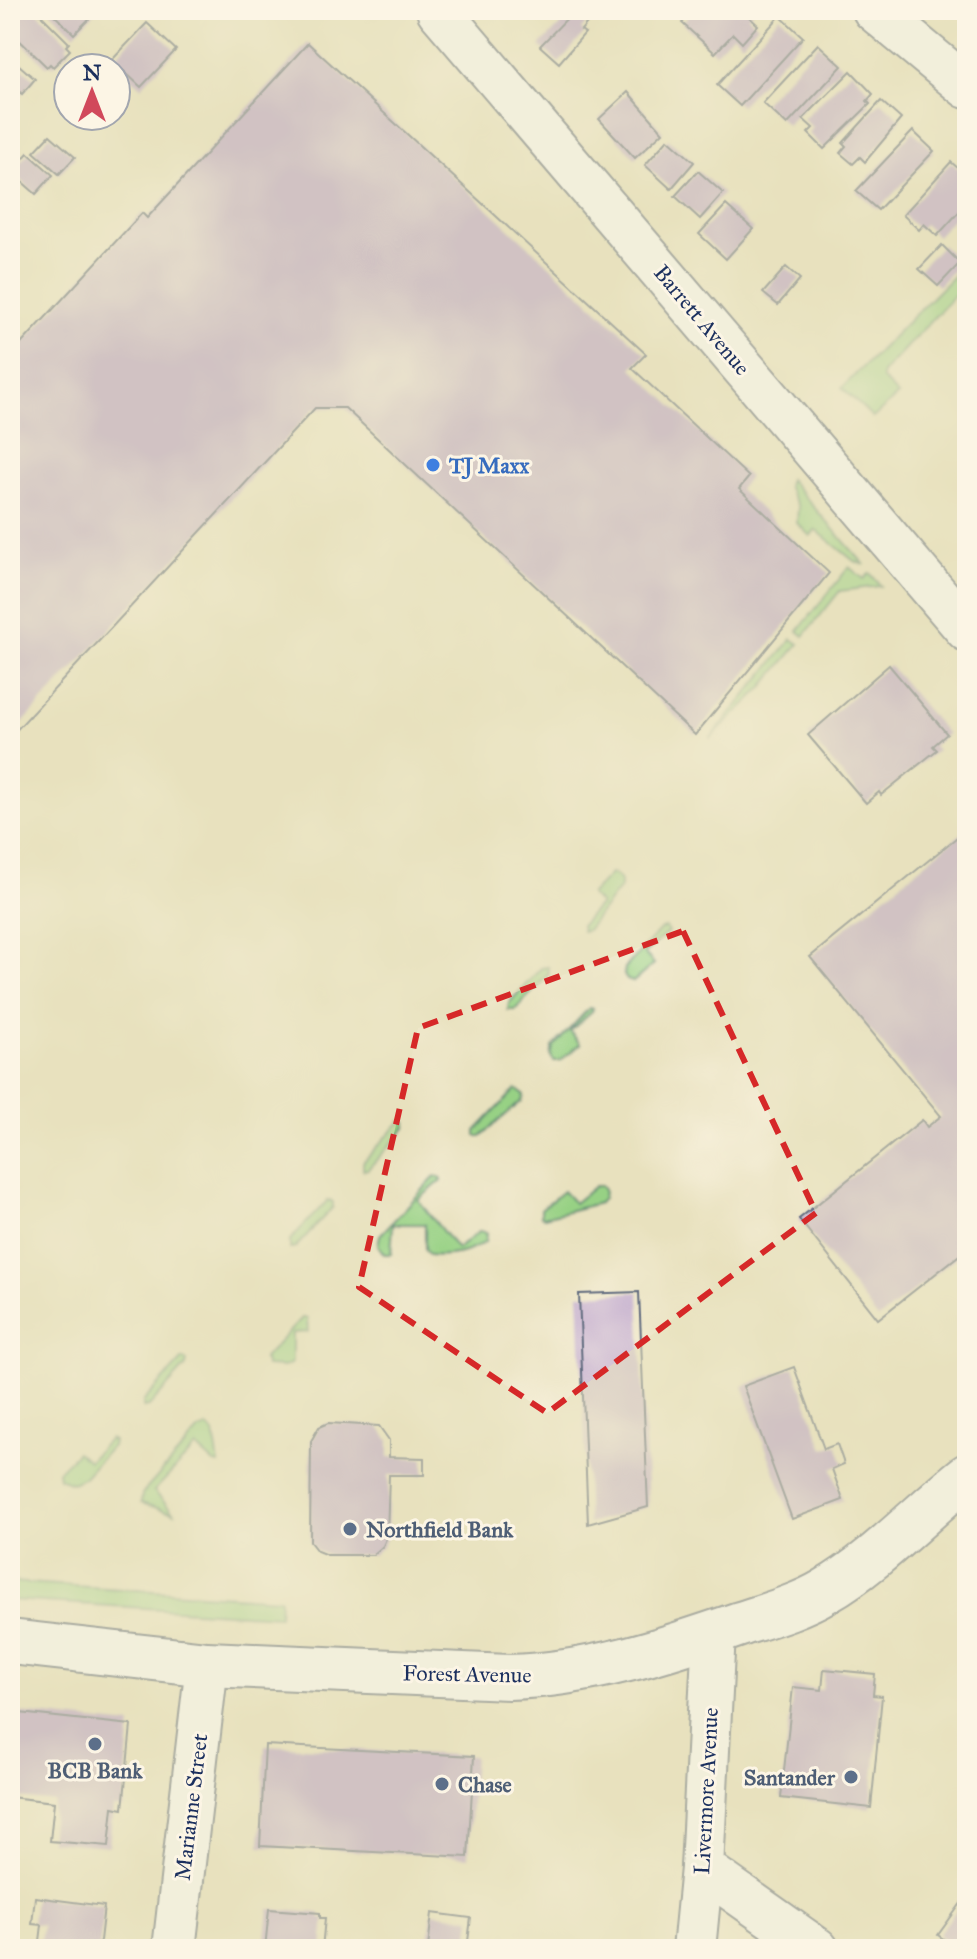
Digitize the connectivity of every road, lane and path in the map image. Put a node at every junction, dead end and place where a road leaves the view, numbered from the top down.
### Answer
1 (438, 10) edge
2 (874, 10) edge
3 (967, 87) edge
4 (967, 630) edge
5 (967, 1476) edge
6 (714, 1633) junction
7 (10, 1642) edge
8 (207, 1664) junction
9 (702, 1868) junction
10 (174, 1949) edge
11 (694, 1949) edge
12 (817, 1949) edge

1 - 4 street, Barrett Avenue
2 - 3 street
5 - 6 main road, Forest Avenue
6 - 8 main road, Forest Avenue
6 - 9 street, Livermore Avenue
7 - 8 main road, Forest Avenue
8 - 10 street, Marianne Street
9 - 11 street, Livermore Avenue
9 - 12 street

